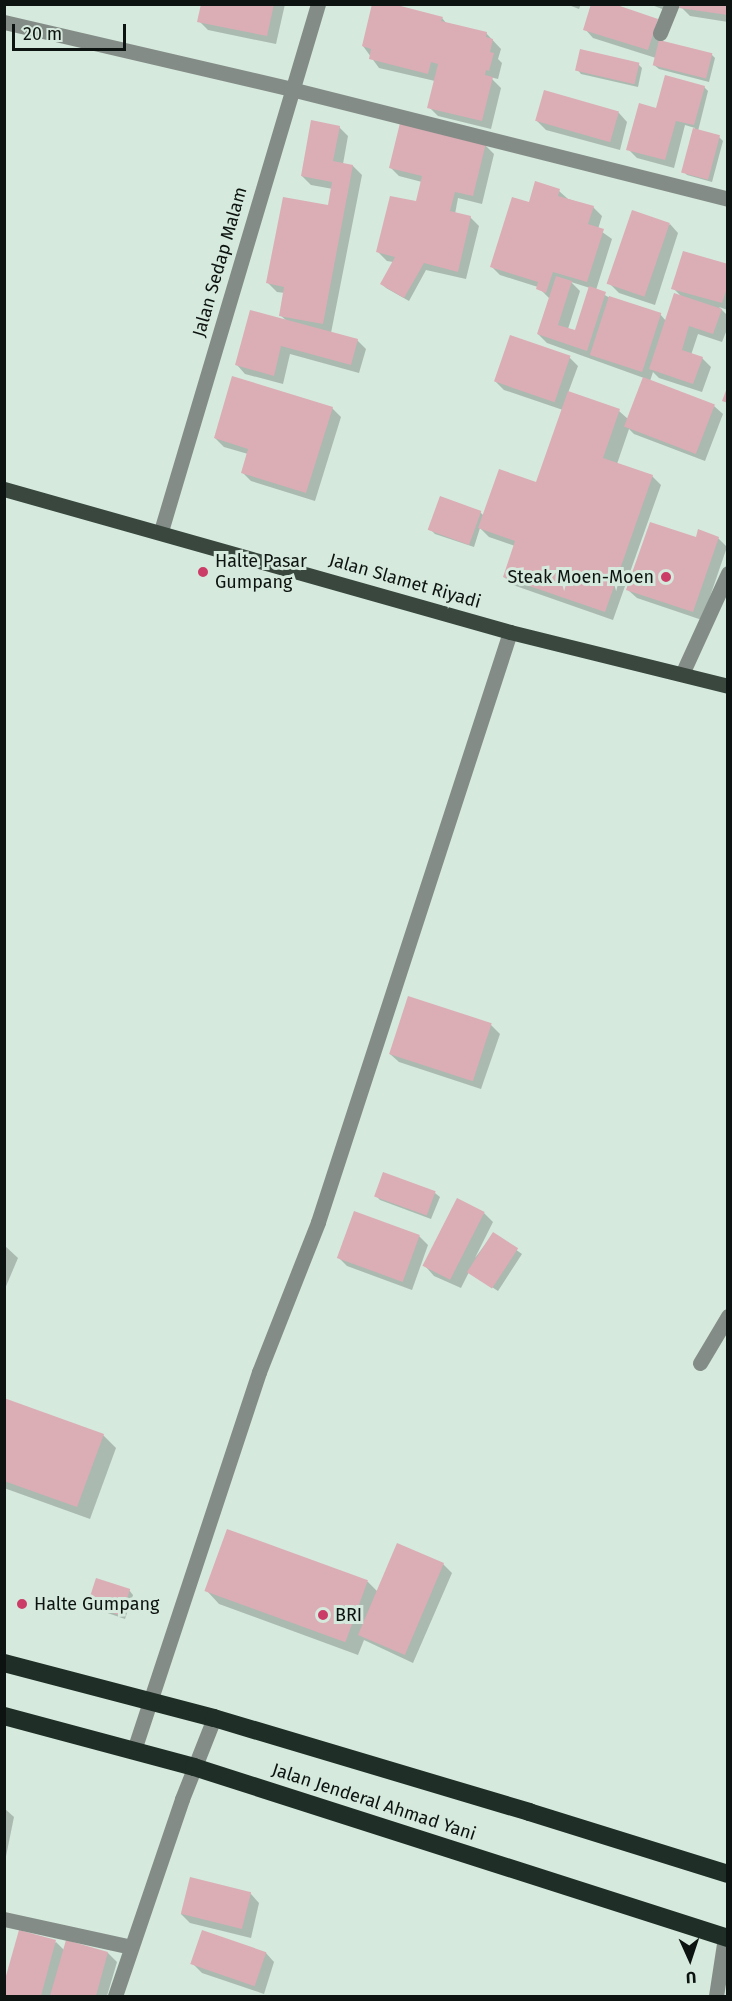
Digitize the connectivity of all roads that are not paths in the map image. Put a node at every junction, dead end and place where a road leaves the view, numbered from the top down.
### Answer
1 (318, 4) edge
2 (672, 4) edge
3 (4, 22) edge
4 (660, 33) dead end
5 (291, 89) junction
6 (728, 199) edge
7 (4, 489) edge
8 (161, 531) junction
9 (728, 573) edge
10 (510, 632) junction
11 (682, 674) junction
12 (728, 686) edge
13 (728, 1316) edge
14 (700, 1363) dead end
15 (4, 1664) edge
16 (152, 1701) junction
17 (4, 1716) edge
18 (214, 1718) junction
19 (134, 1750) junction
20 (195, 1767) junction
21 (728, 1874) edge
22 (4, 1919) edge
23 (726, 1937) edge
24 (131, 1947) junction
25 (115, 1996) edge
26 (716, 1996) edge

1 - 5 street, Jalan Sedap Malam
2 - 4 street
3 - 5 street
5 - 6 street
5 - 8 street, Jalan Sedap Malam
7 - 8 main road, Jalan Slamet Riyadi
8 - 10 main road, Jalan Slamet Riyadi
9 - 11 street
10 - 11 main road, Jalan Slamet Riyadi
10 - 16 street
11 - 12 main road, Jalan Slamet Riyadi
13 - 14 street
15 - 16 highway, Jalan Jenderal Ahmad Yani
16 - 18 highway, Jalan Jenderal Ahmad Yani
16 - 19 street
17 - 19 highway, Jalan Jenderal Ahmad Yani
18 - 20 street
18 - 21 highway, Jalan Jenderal Ahmad Yani
19 - 20 highway, Jalan Jenderal Ahmad Yani
20 - 23 highway, Jalan Jenderal Ahmad Yani
20 - 24 street
22 - 24 street
23 - 26 street
24 - 25 street

